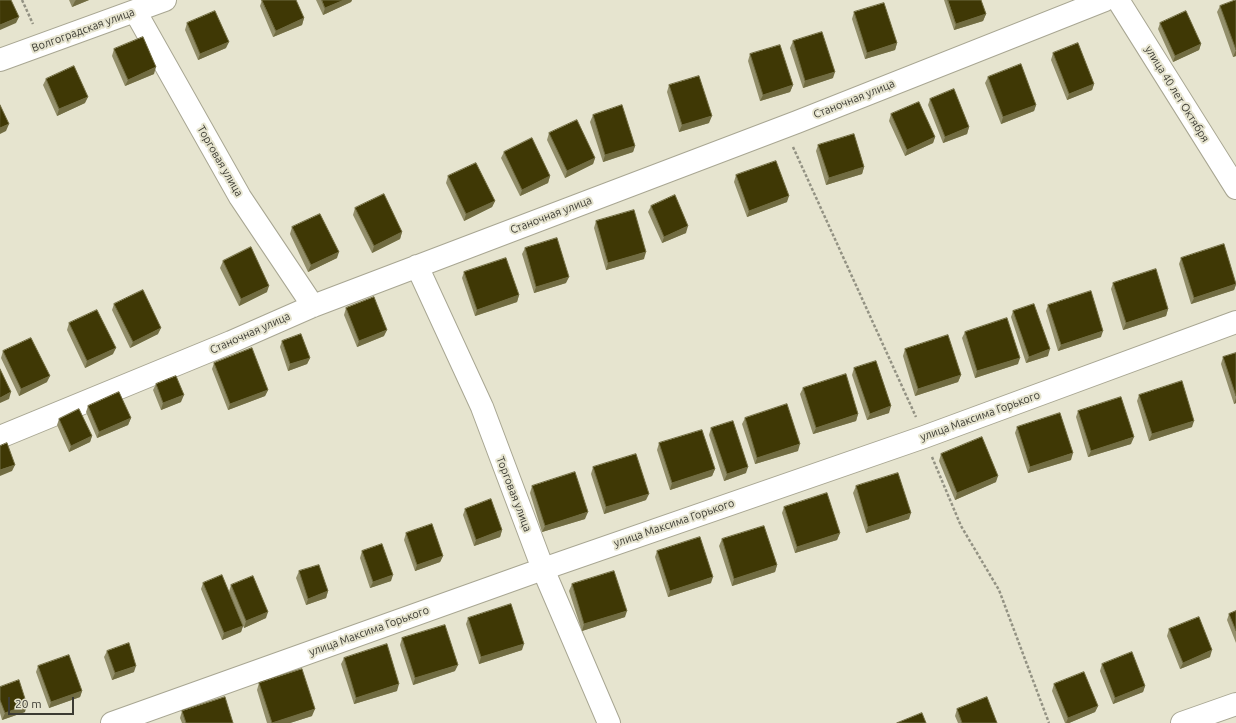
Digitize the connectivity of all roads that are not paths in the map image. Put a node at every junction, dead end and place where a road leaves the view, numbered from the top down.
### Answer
1 (165, 0) edge
2 (1105, 0) edge
3 (1118, 0) edge
4 (135, 12) junction
5 (0, 60) edge
6 (1236, 188) edge
7 (417, 266) junction
8 (313, 306) junction
9 (1236, 322) edge
10 (0, 437) edge
11 (543, 569) junction
12 (1236, 704) edge
13 (112, 723) edge
14 (609, 723) edge
15 (1182, 723) edge

1 - 4 street, Волгоградская улица
2 - 7 street, Станочная улица
3 - 6 street, улица 40 лет Октября
4 - 5 street, Волгоградская улица
4 - 8 street, Торговая улица
7 - 8 street, Станочная улица
7 - 11 street, Торговая улица
8 - 10 street, Станочная улица
9 - 11 street, улица Максима Горького
11 - 13 street, улица Максима Горького
11 - 14 street, Торговая улица
12 - 15 street

